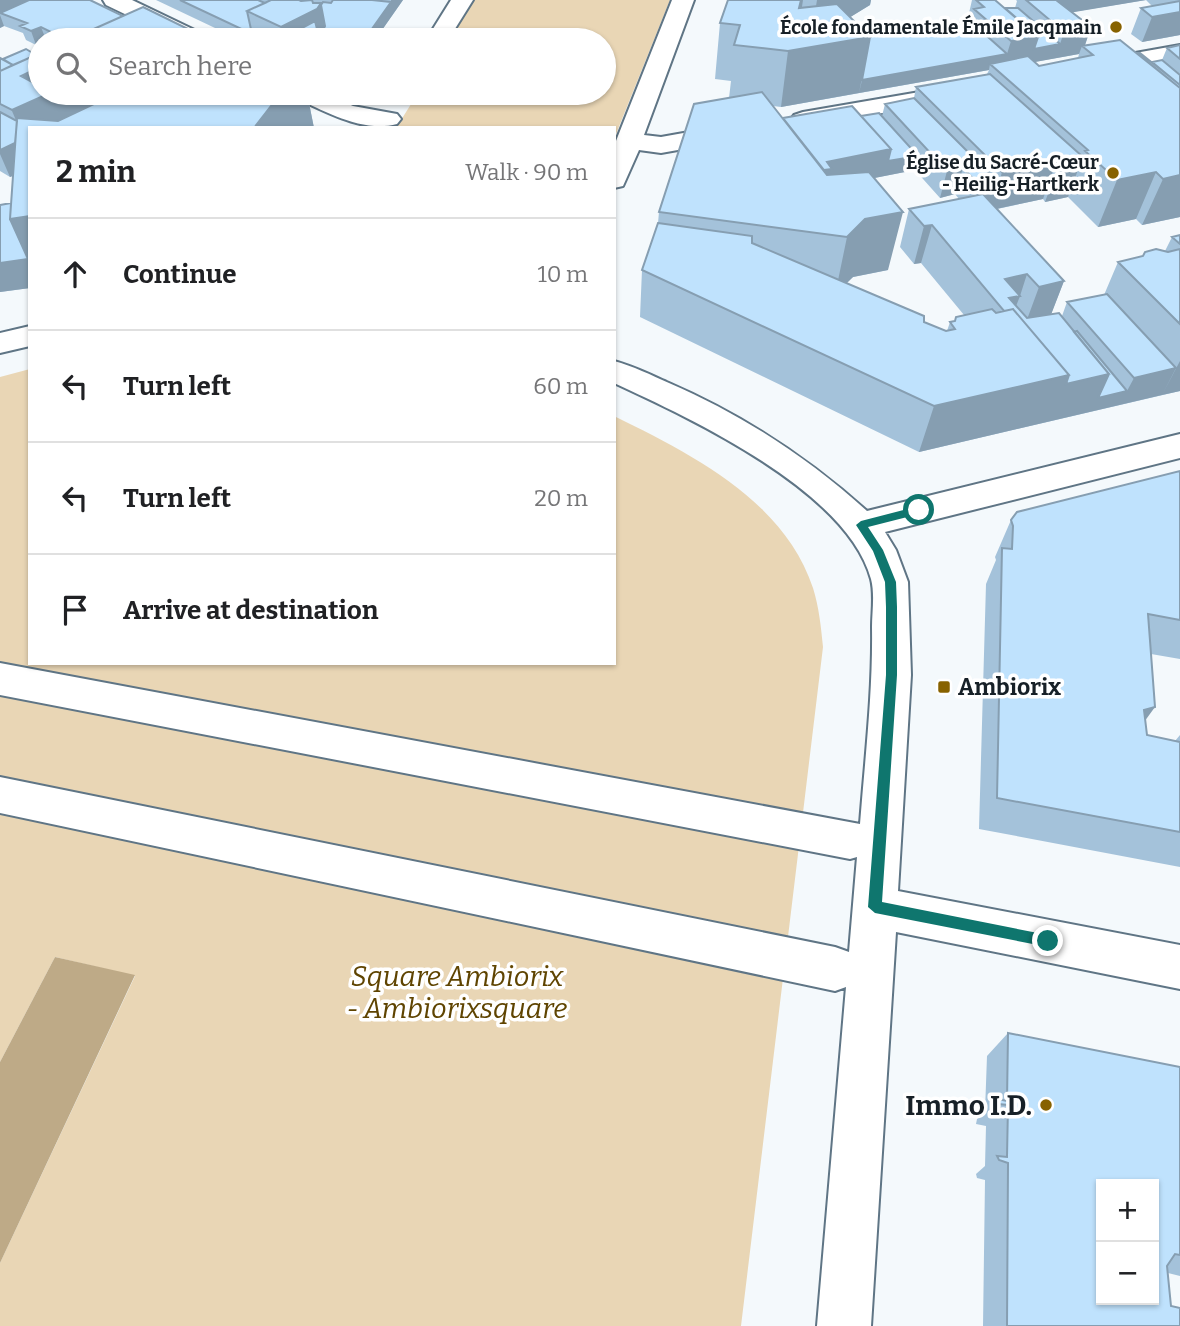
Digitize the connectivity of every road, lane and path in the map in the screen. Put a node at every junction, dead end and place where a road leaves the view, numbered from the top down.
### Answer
1 (114, 0) edge
2 (462, 0) edge
3 (683, 0) edge
4 (172, 28) edge
5 (444, 28) edge
6 (1180, 52) edge
7 (1071, 71) edge
8 (961, 91) edge
9 (330, 105) edge
10 (390, 117) edge
11 (784, 123) edge
12 (757, 128) edge
13 (630, 141) junction
14 (616, 175) edge
15 (28, 336) edge
16 (0, 343) edge
17 (616, 372) edge
18 (1180, 446) edge
19 (861, 525) junction
20 (0, 679) edge
21 (0, 795) edge
22 (850, 840) dead end
23 (875, 907) junction
24 (1180, 967) edge
25 (835, 969) dead end
26 (844, 1326) edge

1 - 4 street
2 - 5 street
3 - 13 street
6 - 7 street
8 - 11 street
9 - 10 street
12 - 13 street
13 - 14 street
15 - 16 street
17 - 19 street
18 - 19 street
19 - 23 street
20 - 22 street
21 - 25 street
23 - 24 street
23 - 26 street

